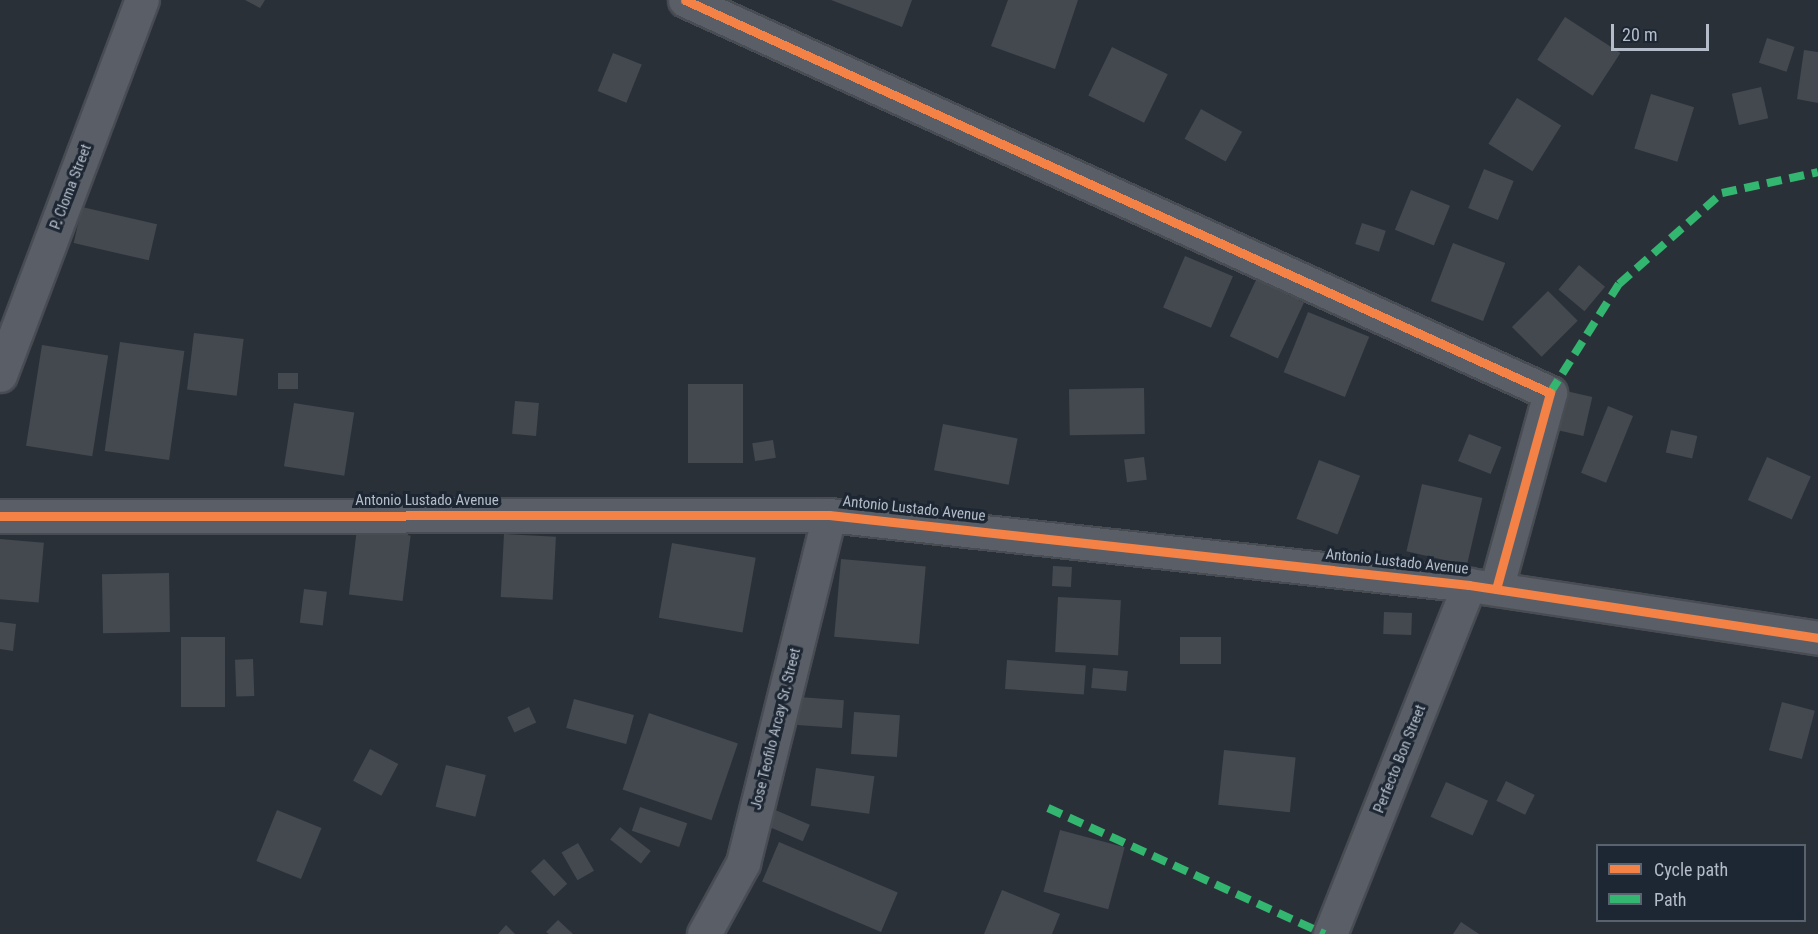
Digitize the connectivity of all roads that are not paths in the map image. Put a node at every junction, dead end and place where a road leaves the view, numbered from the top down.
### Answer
1 (142, 0) edge
2 (685, 0) edge
3 (0, 375) edge
4 (829, 515) junction
5 (0, 516) edge
6 (1483, 586) junction
7 (1818, 638) edge
8 (704, 934) edge
9 (1330, 934) edge

1 - 3 street, P. Cloma Street
2 - 6 street, Perfecto Bon Street
4 - 5 street, Antonio Lustado Avenue
4 - 6 street, Antonio Lustado Avenue
4 - 8 street, Jose Teofilo Arcay Sr. Street
6 - 7 street, Antonio Lustado Avenue
6 - 9 street, Perfecto Bon Street

